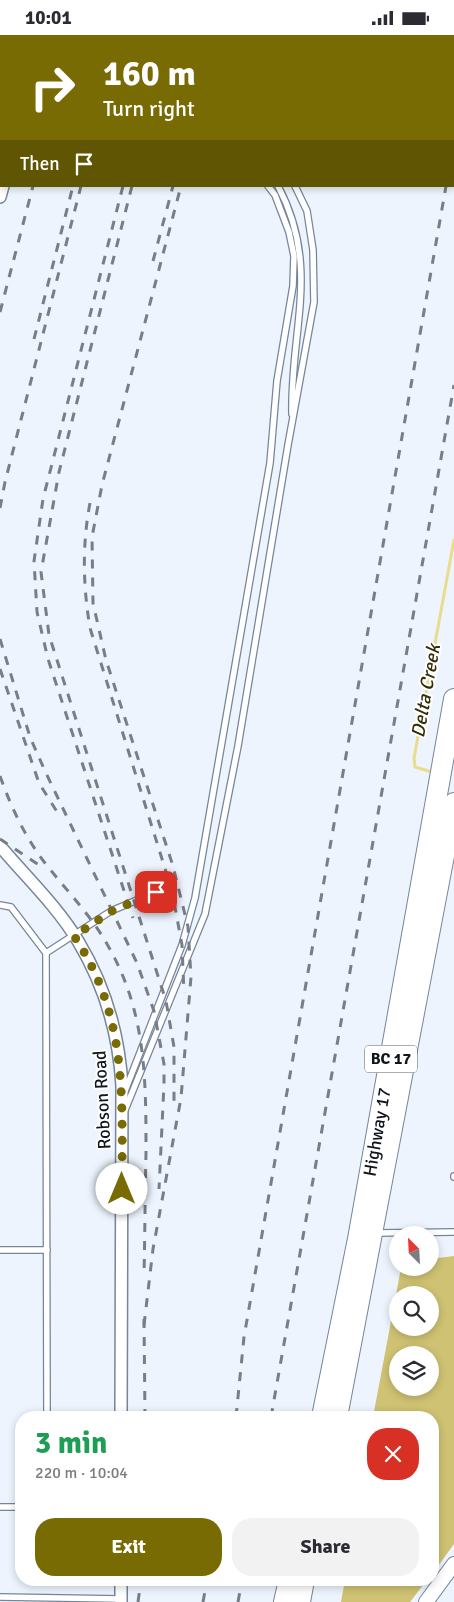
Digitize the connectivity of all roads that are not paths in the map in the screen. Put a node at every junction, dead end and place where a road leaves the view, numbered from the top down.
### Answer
1 (269, 187) edge
2 (278, 187) edge
3 (295, 187) edge
4 (292, 425) junction
5 (454, 699) edge
6 (454, 803) edge
7 (0, 846) edge
8 (156, 892) dead end
9 (0, 905) edge
10 (74, 936) junction
11 (46, 953) junction
12 (122, 1097) junction
13 (122, 1117) junction
14 (454, 1232) edge
15 (374, 1233) junction
16 (0, 1250) edge
17 (47, 1250) junction
18 (47, 1411) edge
19 (121, 1411) edge
20 (323, 1411) edge
21 (338, 1411) edge
22 (0, 1507) edge
23 (15, 1507) edge
24 (454, 1564) edge
25 (121, 1586) edge
26 (288, 1586) edge
27 (303, 1586) edge
28 (0, 1597) edge
29 (121, 1601) edge
30 (429, 1601) edge
31 (284, 1602) edge
32 (300, 1602) edge

1 - 12 lane
2 - 4 lane
3 - 4 lane
4 - 13 lane
5 - 20 highway, Highway 17 / BC 17
6 - 15 highway, Highway 17 / BC 17
7 - 10 street, Robson Road
8 - 10 lane
9 - 11 lane
10 - 11 lane
10 - 12 street, Robson Road
11 - 17 lane
12 - 13 street, Robson Road
13 - 19 street, Robson Road
14 - 15 lane
15 - 21 highway, Highway 17 / BC 17
16 - 17 lane
17 - 18 lane
22 - 23 lane
24 - 30 street
25 - 29 street
26 - 31 highway
27 - 32 highway
28 - 29 lane

